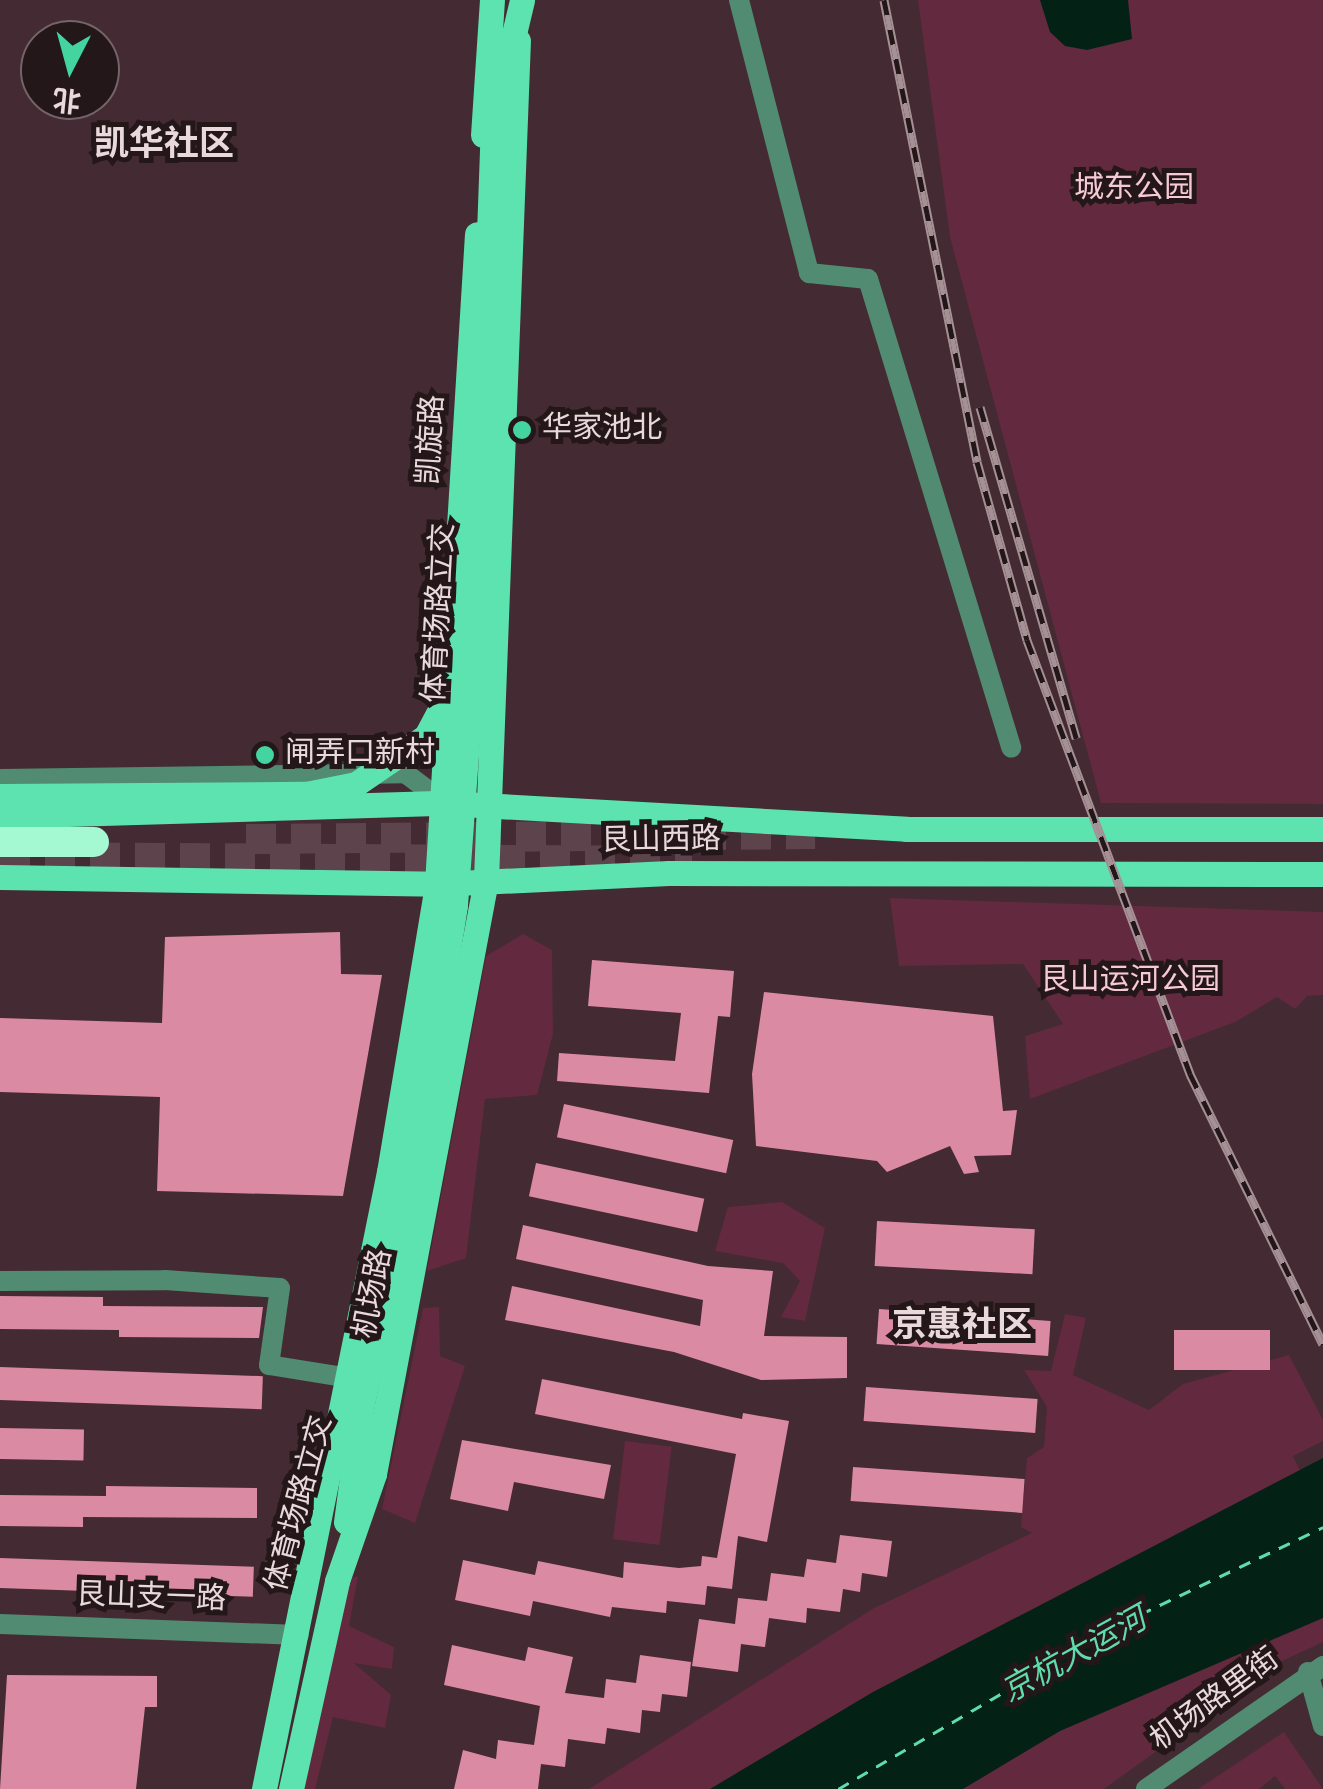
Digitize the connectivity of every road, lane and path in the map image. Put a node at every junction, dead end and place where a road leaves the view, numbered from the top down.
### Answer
1 (492, 0) edge
2 (520, 0) edge
3 (739, 0) edge
4 (474, 646) junction
5 (1011, 748) dead end
6 (0, 779) edge
7 (0, 796) edge
8 (445, 803) junction
9 (492, 805) junction
10 (0, 816) edge
11 (1323, 829) edge
12 (0, 842) edge
13 (94, 842) dead end
14 (1323, 874) edge
15 (0, 878) edge
16 (486, 880) junction
17 (437, 884) junction
18 (0, 1281) edge
19 (349, 1378) junction
20 (362, 1404) junction
21 (338, 1581) junction
22 (0, 1624) edge
23 (301, 1628) junction
24 (1315, 1669) edge
25 (1323, 1726) edge
26 (264, 1789) edge
27 (291, 1789) edge
28 (1146, 1789) edge

1 - 8 main road, 凯旋路
2 - 4 main road, 体育场路立交, bridge
2 - 9 main road
3 - 5 street
4 - 7 main road, bridge
4 - 20 main road, 体育场路立交, bridge
6 - 8 street
8 - 9 main road, 艮山西路
8 - 10 main road, 艮山西路
8 - 17 main road, 凯旋路
9 - 11 main road, 艮山西路
9 - 16 main road, 机场路
12 - 13 highway
14 - 16 main road, 艮山西路
15 - 17 main road, 艮山西路
16 - 17 main road, 艮山西路
16 - 21 main road, 机场路
17 - 19 main road, 机场路
18 - 19 street
19 - 23 main road, 机场路
20 - 21 main road, 体育场路立交
20 - 23 main road, 体育场路立交
21 - 27 main road, 机场路
22 - 23 street, 艮山支一路
23 - 26 main road, 机场路
24 - 25 street
24 - 28 street, 机场路里街

